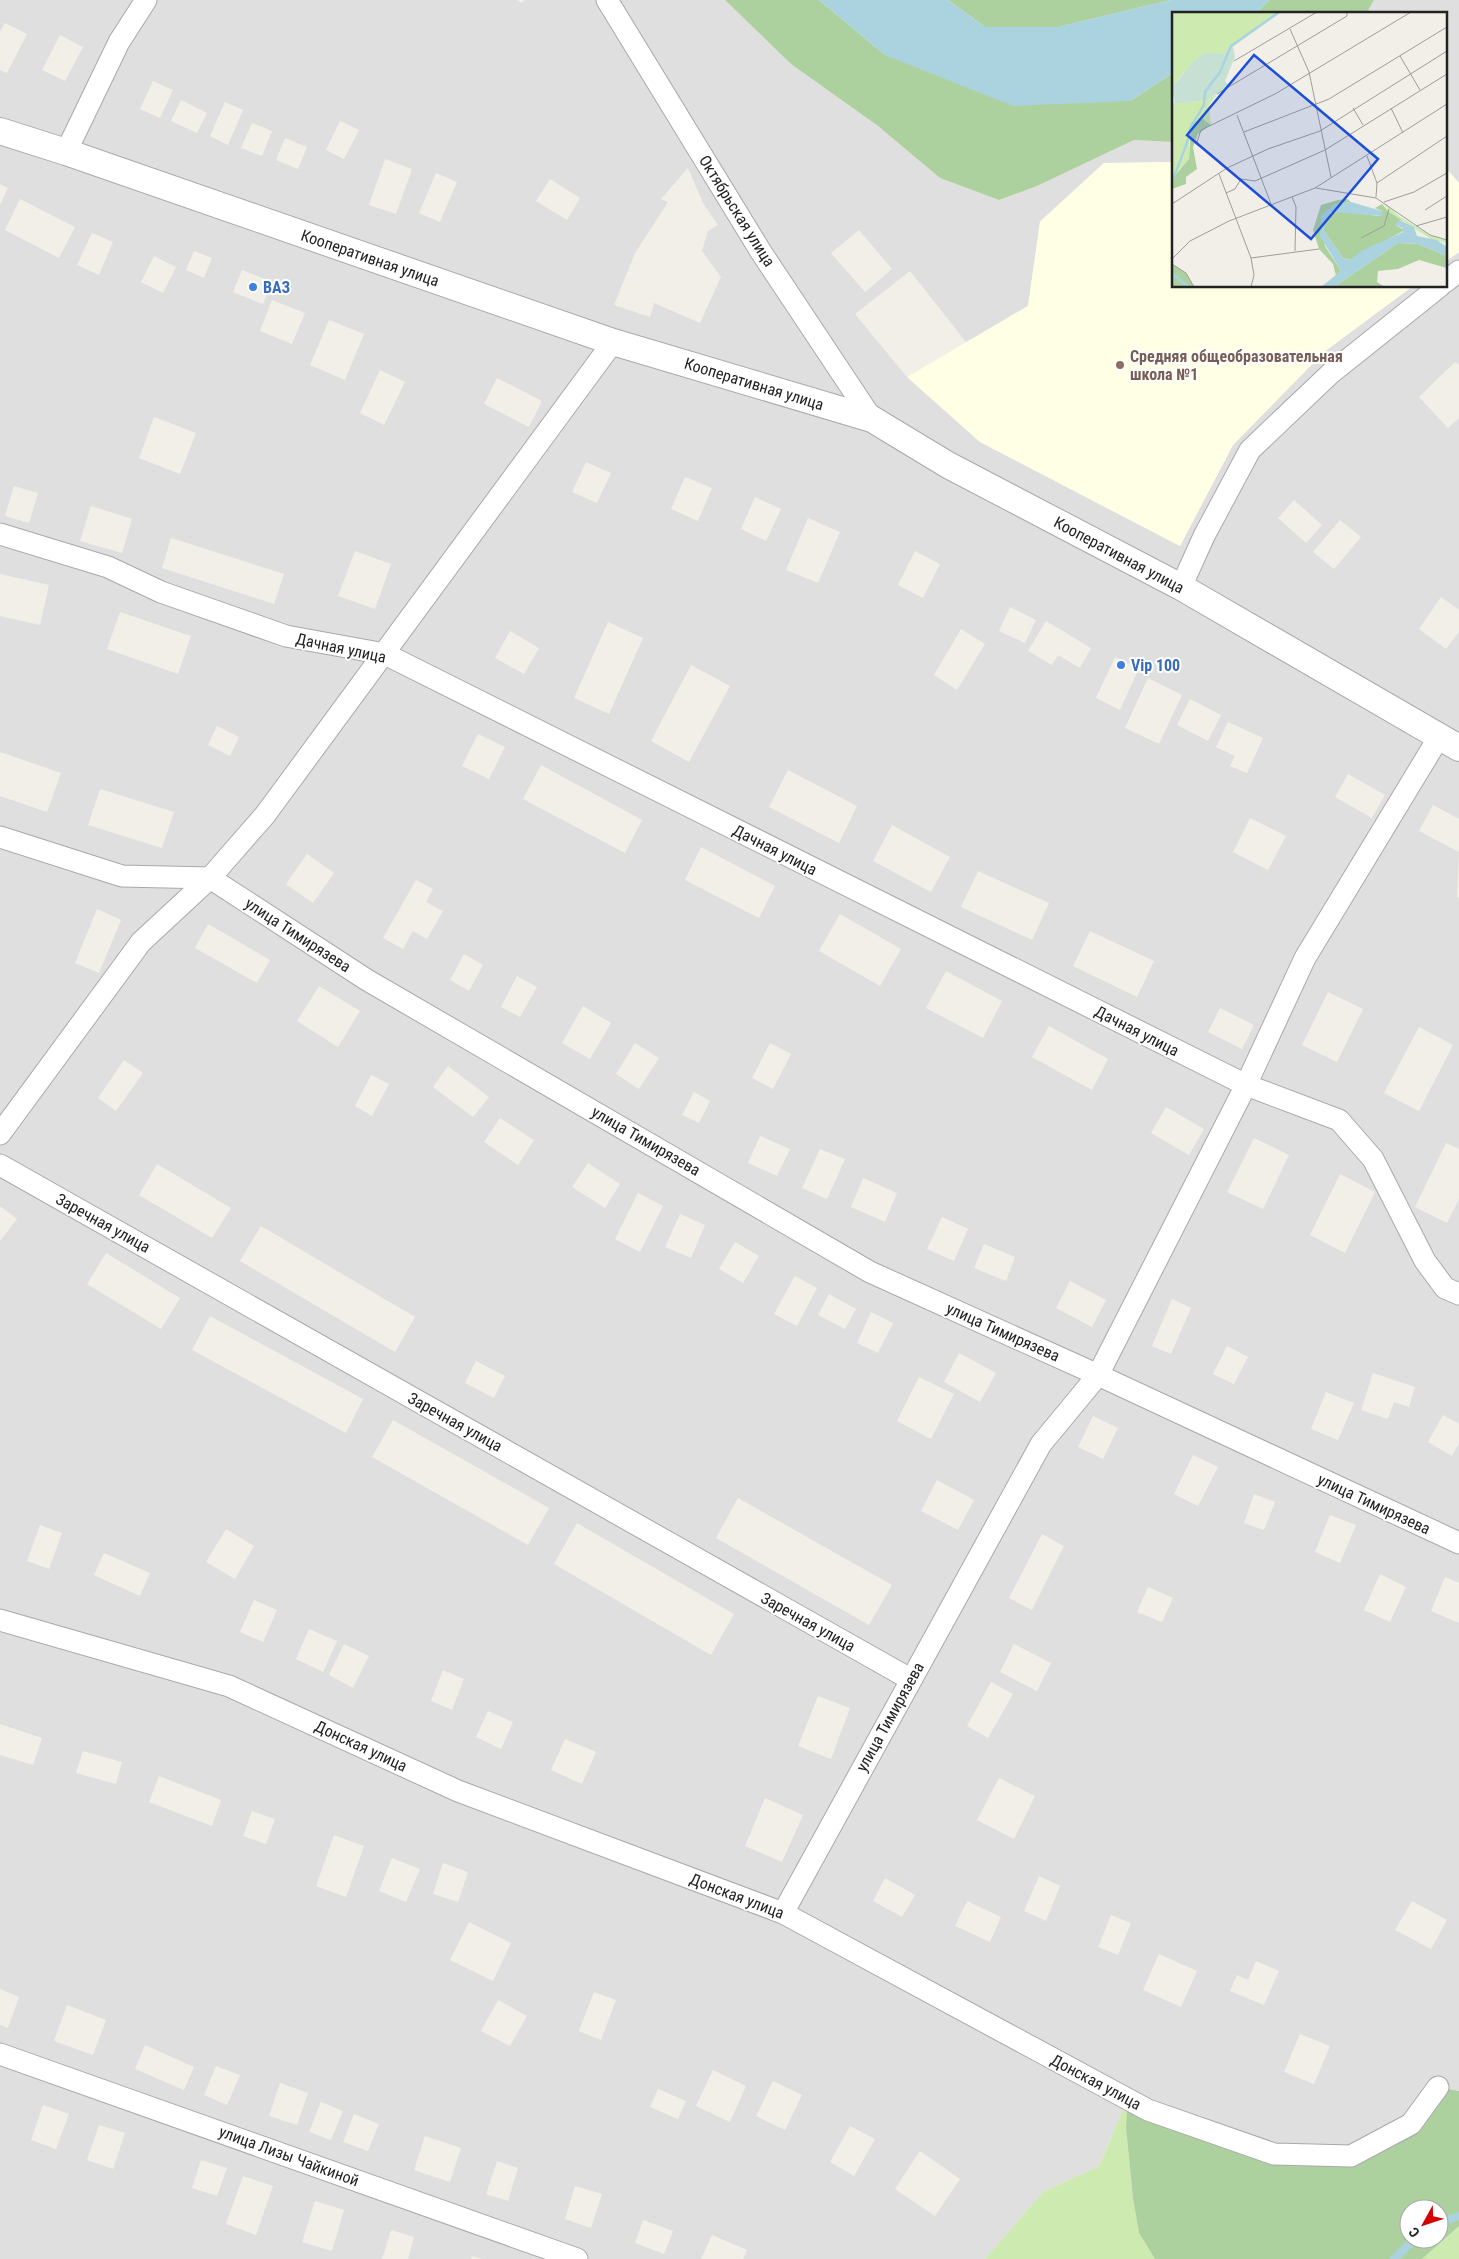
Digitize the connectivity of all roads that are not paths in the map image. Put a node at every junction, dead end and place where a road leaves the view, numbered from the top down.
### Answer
1 (146, 0) edge
2 (607, 0) edge
3 (0, 131) edge
4 (66, 152) junction
5 (1459, 271) edge
6 (1446, 281) edge
7 (1437, 288) edge
8 (613, 342) junction
9 (872, 420) junction
10 (0, 534) edge
11 (1181, 587) junction
12 (385, 654) junction
13 (1449, 742) edge
14 (0, 837) edge
15 (210, 878) junction
16 (1246, 1085) junction
17 (0, 1134) edge
18 (0, 1165) edge
19 (1459, 1294) edge
20 (1098, 1374) junction
21 (1459, 1543) edge
22 (0, 1620) edge
23 (910, 1679) junction
24 (783, 1913) junction
25 (0, 2054) edge
26 (1438, 2087) dead end
27 (577, 2259) edge

1 - 4 street
2 - 9 street, Октябрьская улица
3 - 4 street, Кооперативная улица
4 - 8 street, Кооперативная улица
5 - 6 street
7 - 11 street
8 - 9 street, Кооперативная улица
8 - 12 street
9 - 11 street, Кооперативная улица
10 - 12 street, Дачная улица
11 - 13 street, Кооперативная улица
12 - 15 street
12 - 16 street, Дачная улица
13 - 16 street
14 - 15 street
15 - 17 street
15 - 20 street, улица Тимирязева
16 - 19 street, Дачная улица
16 - 20 street
18 - 23 street, Заречная улица
20 - 21 street, улица Тимирязева
20 - 23 street, улица Тимирязева
22 - 24 street, Донская улица
23 - 24 street, улица Тимирязева
24 - 26 street, Донская улица
25 - 27 street, улица Лизы Чайкиной

